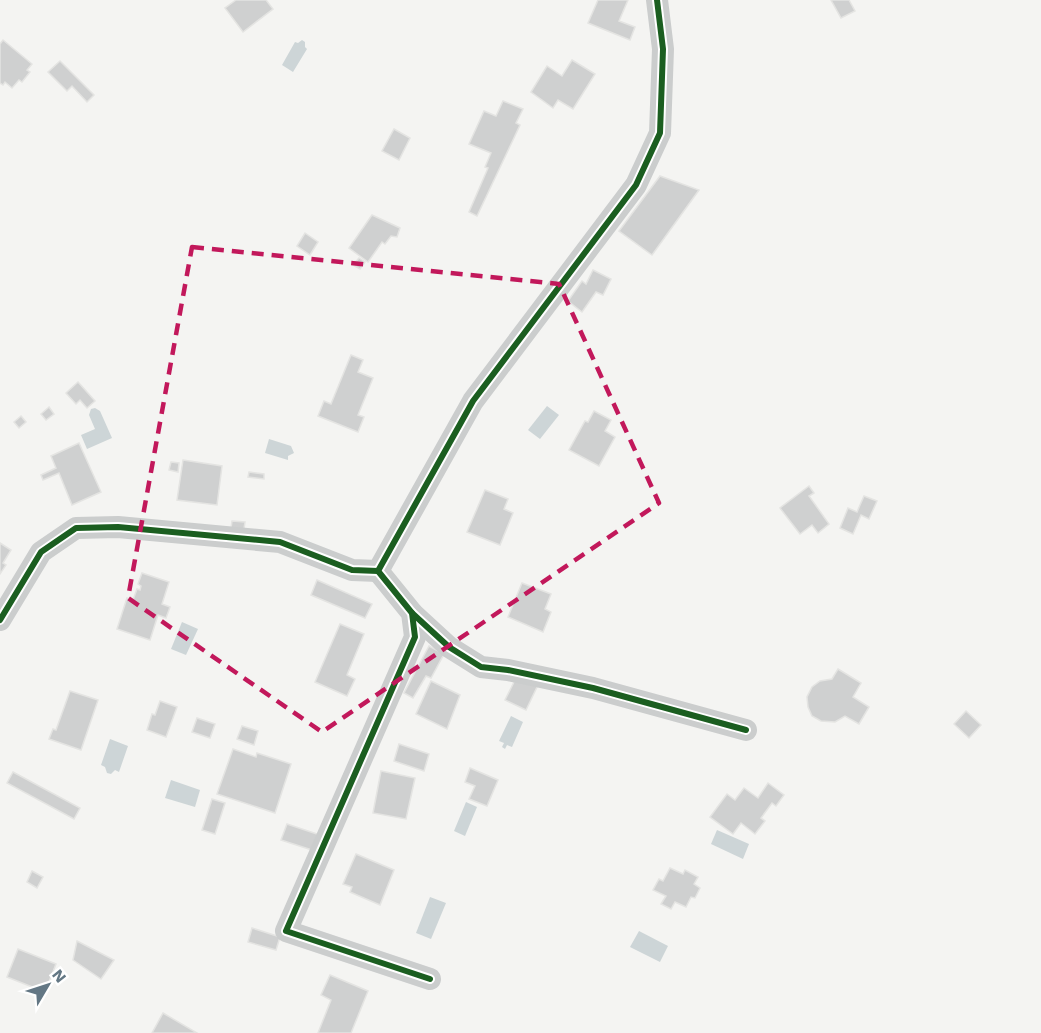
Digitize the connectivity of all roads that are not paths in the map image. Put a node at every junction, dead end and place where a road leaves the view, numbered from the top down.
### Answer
1 (657, 0) edge
2 (378, 571) junction
3 (411, 613) junction
4 (0, 620) edge
5 (746, 730) dead end
6 (430, 979) dead end

1 - 2 street
2 - 3 street
2 - 4 street
3 - 5 street
3 - 6 street

